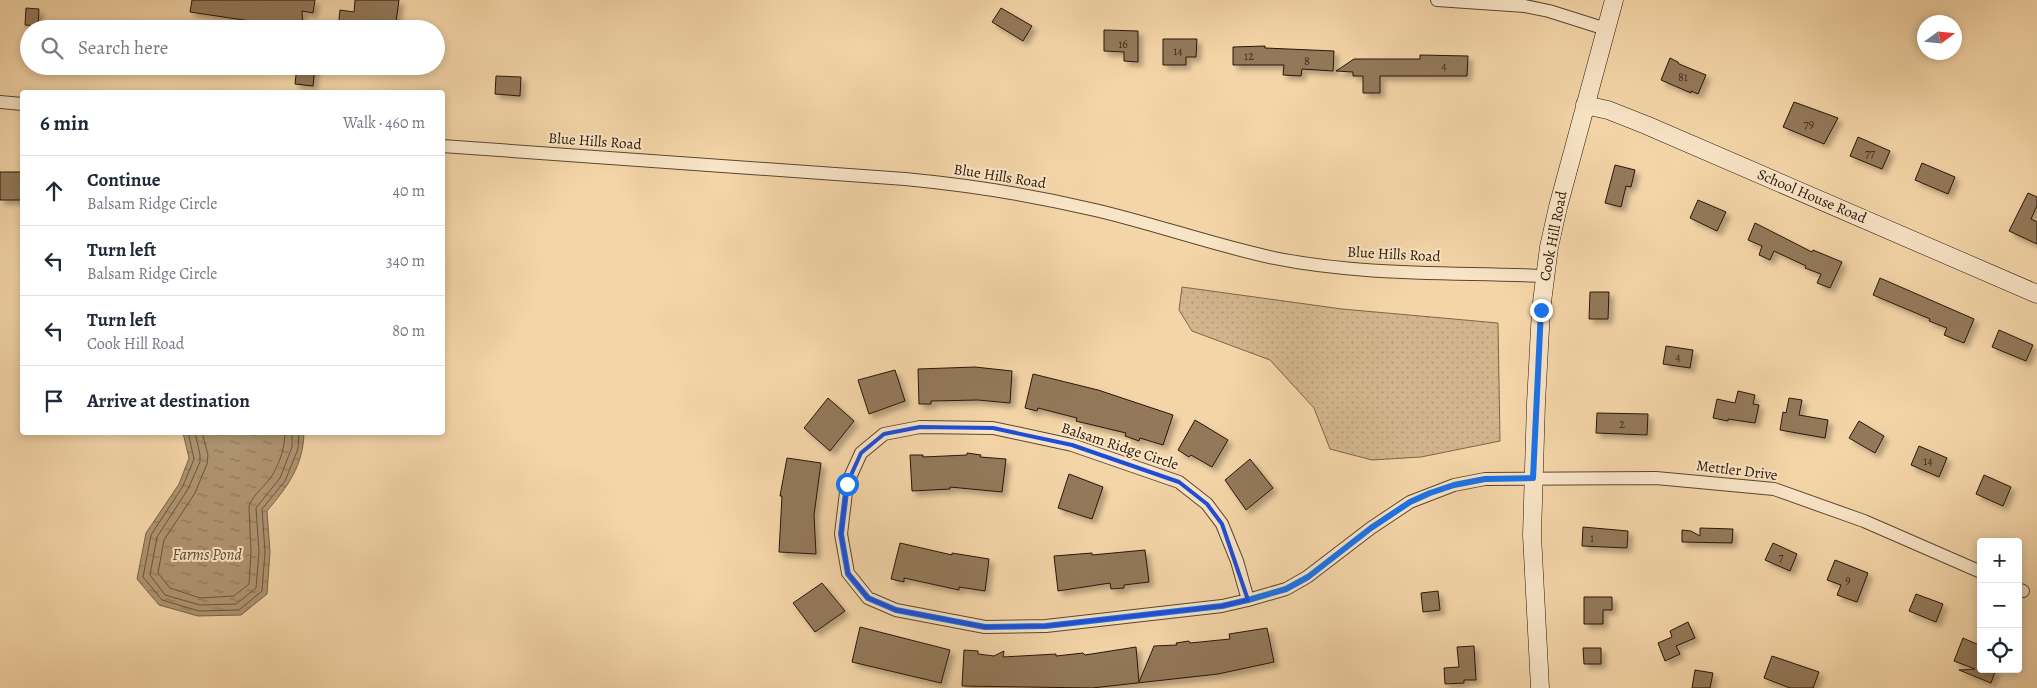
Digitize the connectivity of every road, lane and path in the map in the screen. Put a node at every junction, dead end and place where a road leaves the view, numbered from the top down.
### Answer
1 (1437, 0) edge
2 (1614, 0) edge
3 (1606, 29) junction
4 (0, 102) edge
5 (20, 104) edge
6 (1585, 105) junction
7 (445, 146) edge
8 (1545, 276) junction
9 (2037, 294) edge
10 (1533, 478) junction
11 (1977, 570) edge
12 (1248, 600) junction
13 (1540, 688) edge

1 - 3 street
2 - 3 street, Cook Hill Road
3 - 6 street, Cook Hill Road
4 - 5 street
6 - 8 street, Cook Hill Road
6 - 9 street, School House Road
7 - 8 street, Blue Hills Road
8 - 10 street, Cook Hill Road
10 - 11 street, Mettler Drive
10 - 12 street, Balsam Ridge Circle
10 - 13 street, Cook Hill Road
12 - 12 street, Balsam Ridge Circle

